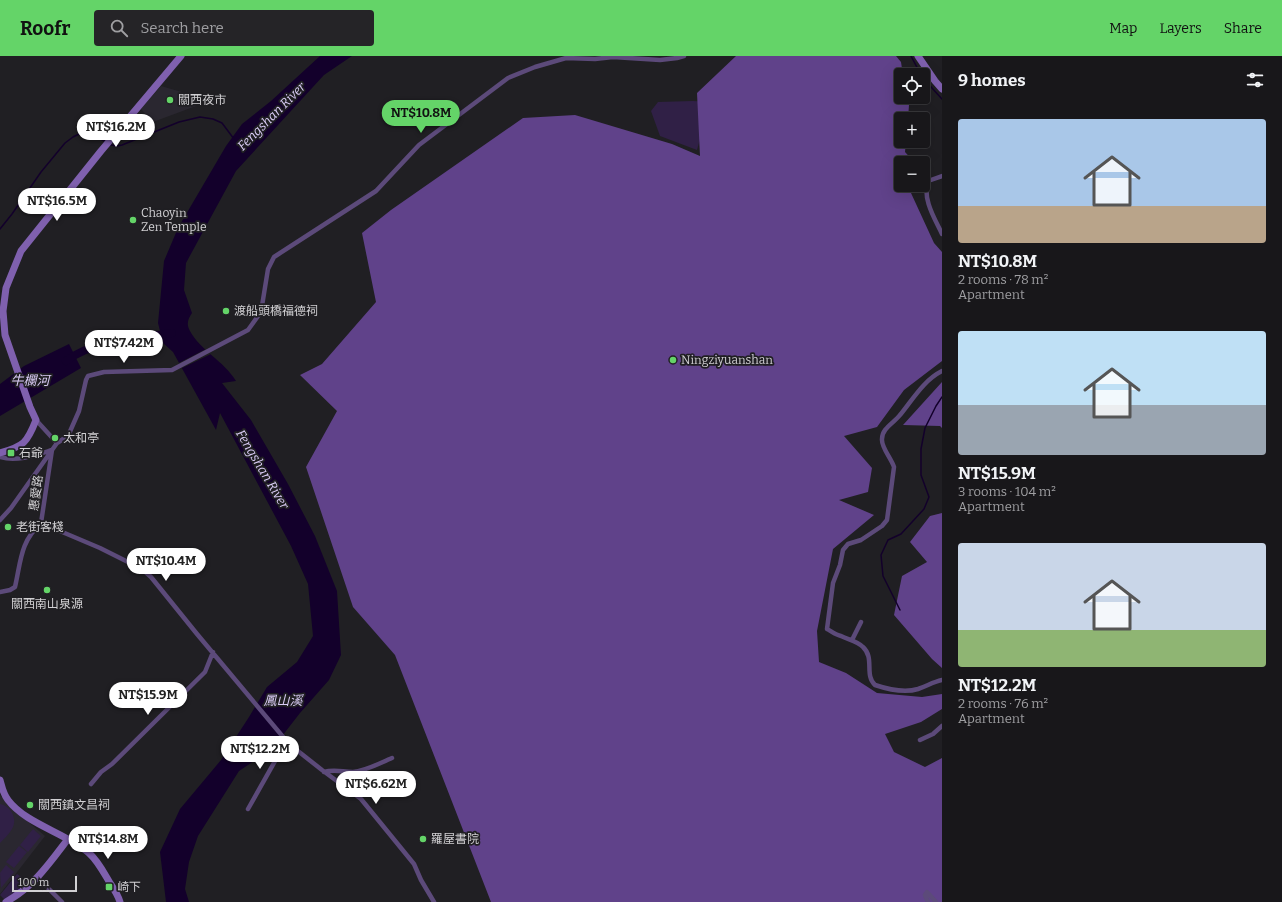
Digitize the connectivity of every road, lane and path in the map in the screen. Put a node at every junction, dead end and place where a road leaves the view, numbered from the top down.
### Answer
1 (181, 56) edge
2 (684, 56) edge
3 (918, 56) edge
4 (942, 89) edge
5 (942, 176) edge
6 (942, 234) edge
7 (3, 288) edge
8 (942, 370) edge
9 (36, 420) junction
10 (57, 443) junction
11 (52, 450) junction
12 (0, 453) edge
13 (0, 457) edge
14 (0, 520) edge
15 (41, 523) junction
16 (0, 592) edge
17 (861, 622) dead end
18 (852, 640) junction
19 (213, 652) junction
20 (942, 680) edge
21 (942, 726) edge
22 (920, 740) dead end
23 (290, 744) junction
24 (392, 758) dead end
25 (324, 772) junction
26 (0, 780) edge
27 (91, 784) dead end
28 (248, 809) dead end
29 (68, 839) junction
30 (38, 878) junction
31 (14, 900) edge
32 (6, 902) edge
33 (62, 902) edge
34 (120, 902) edge
35 (434, 902) edge
36 (928, 902) edge
37 (936, 902) edge

1 - 7 main road
2 - 10 street
3 - 4 main road
5 - 6 street
7 - 9 main road
8 - 18 street
9 - 10 street
9 - 12 main road
10 - 11 street
11 - 13 street
11 - 14 street
11 - 15 street, 惠愛路
15 - 16 street, 惠愛路
15 - 19 street
17 - 18 street
18 - 20 street
19 - 23 street
19 - 27 street
21 - 22 street
23 - 25 street
23 - 28 street
24 - 25 street
25 - 35 street
26 - 29 main road
29 - 30 main road
29 - 34 main road
30 - 31 main road
30 - 33 street
31 - 32 main road
36 - 37 street

